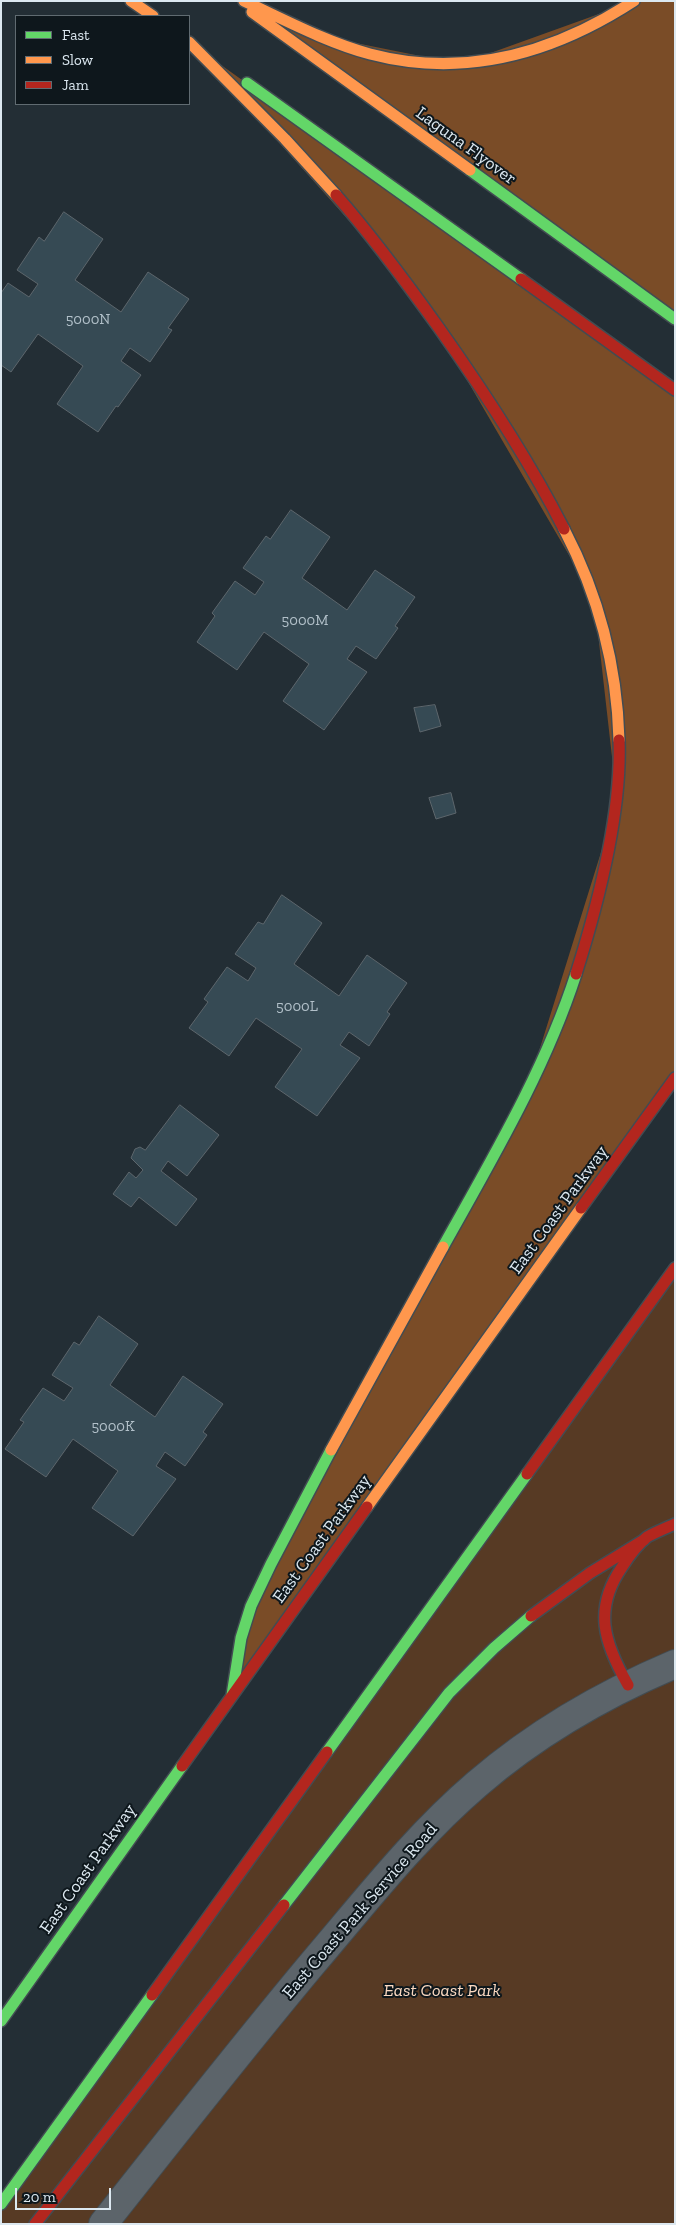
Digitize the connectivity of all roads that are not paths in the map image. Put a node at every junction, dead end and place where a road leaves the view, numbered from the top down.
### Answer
1 (131, 1) edge
2 (237, 1) edge
3 (244, 1) edge
4 (634, 1) edge
5 (152, 15) edge
6 (190, 42) edge
7 (190, 42) edge
8 (675, 319) edge
9 (675, 390) edge
10 (675, 1078) edge
11 (675, 1268) edge
12 (675, 1524) edge
13 (644, 1540) junction
14 (675, 1664) edge
15 (628, 1685) junction
16 (232, 1694) junction
17 (1, 2022) edge
18 (1, 2204) edge
19 (35, 2224) edge
20 (102, 2224) edge

1 - 5 main road
2 - 8 main road, Laguna Flyover
3 - 4 main road
6 - 9 main road
7 - 16 main road
10 - 16 main road, East Coast Parkway
11 - 18 main road
12 - 13 main road
13 - 15 main road
13 - 19 main road
14 - 15 street, East Coast Park Service Road
15 - 20 street, East Coast Park Service Road
16 - 17 main road, East Coast Parkway

